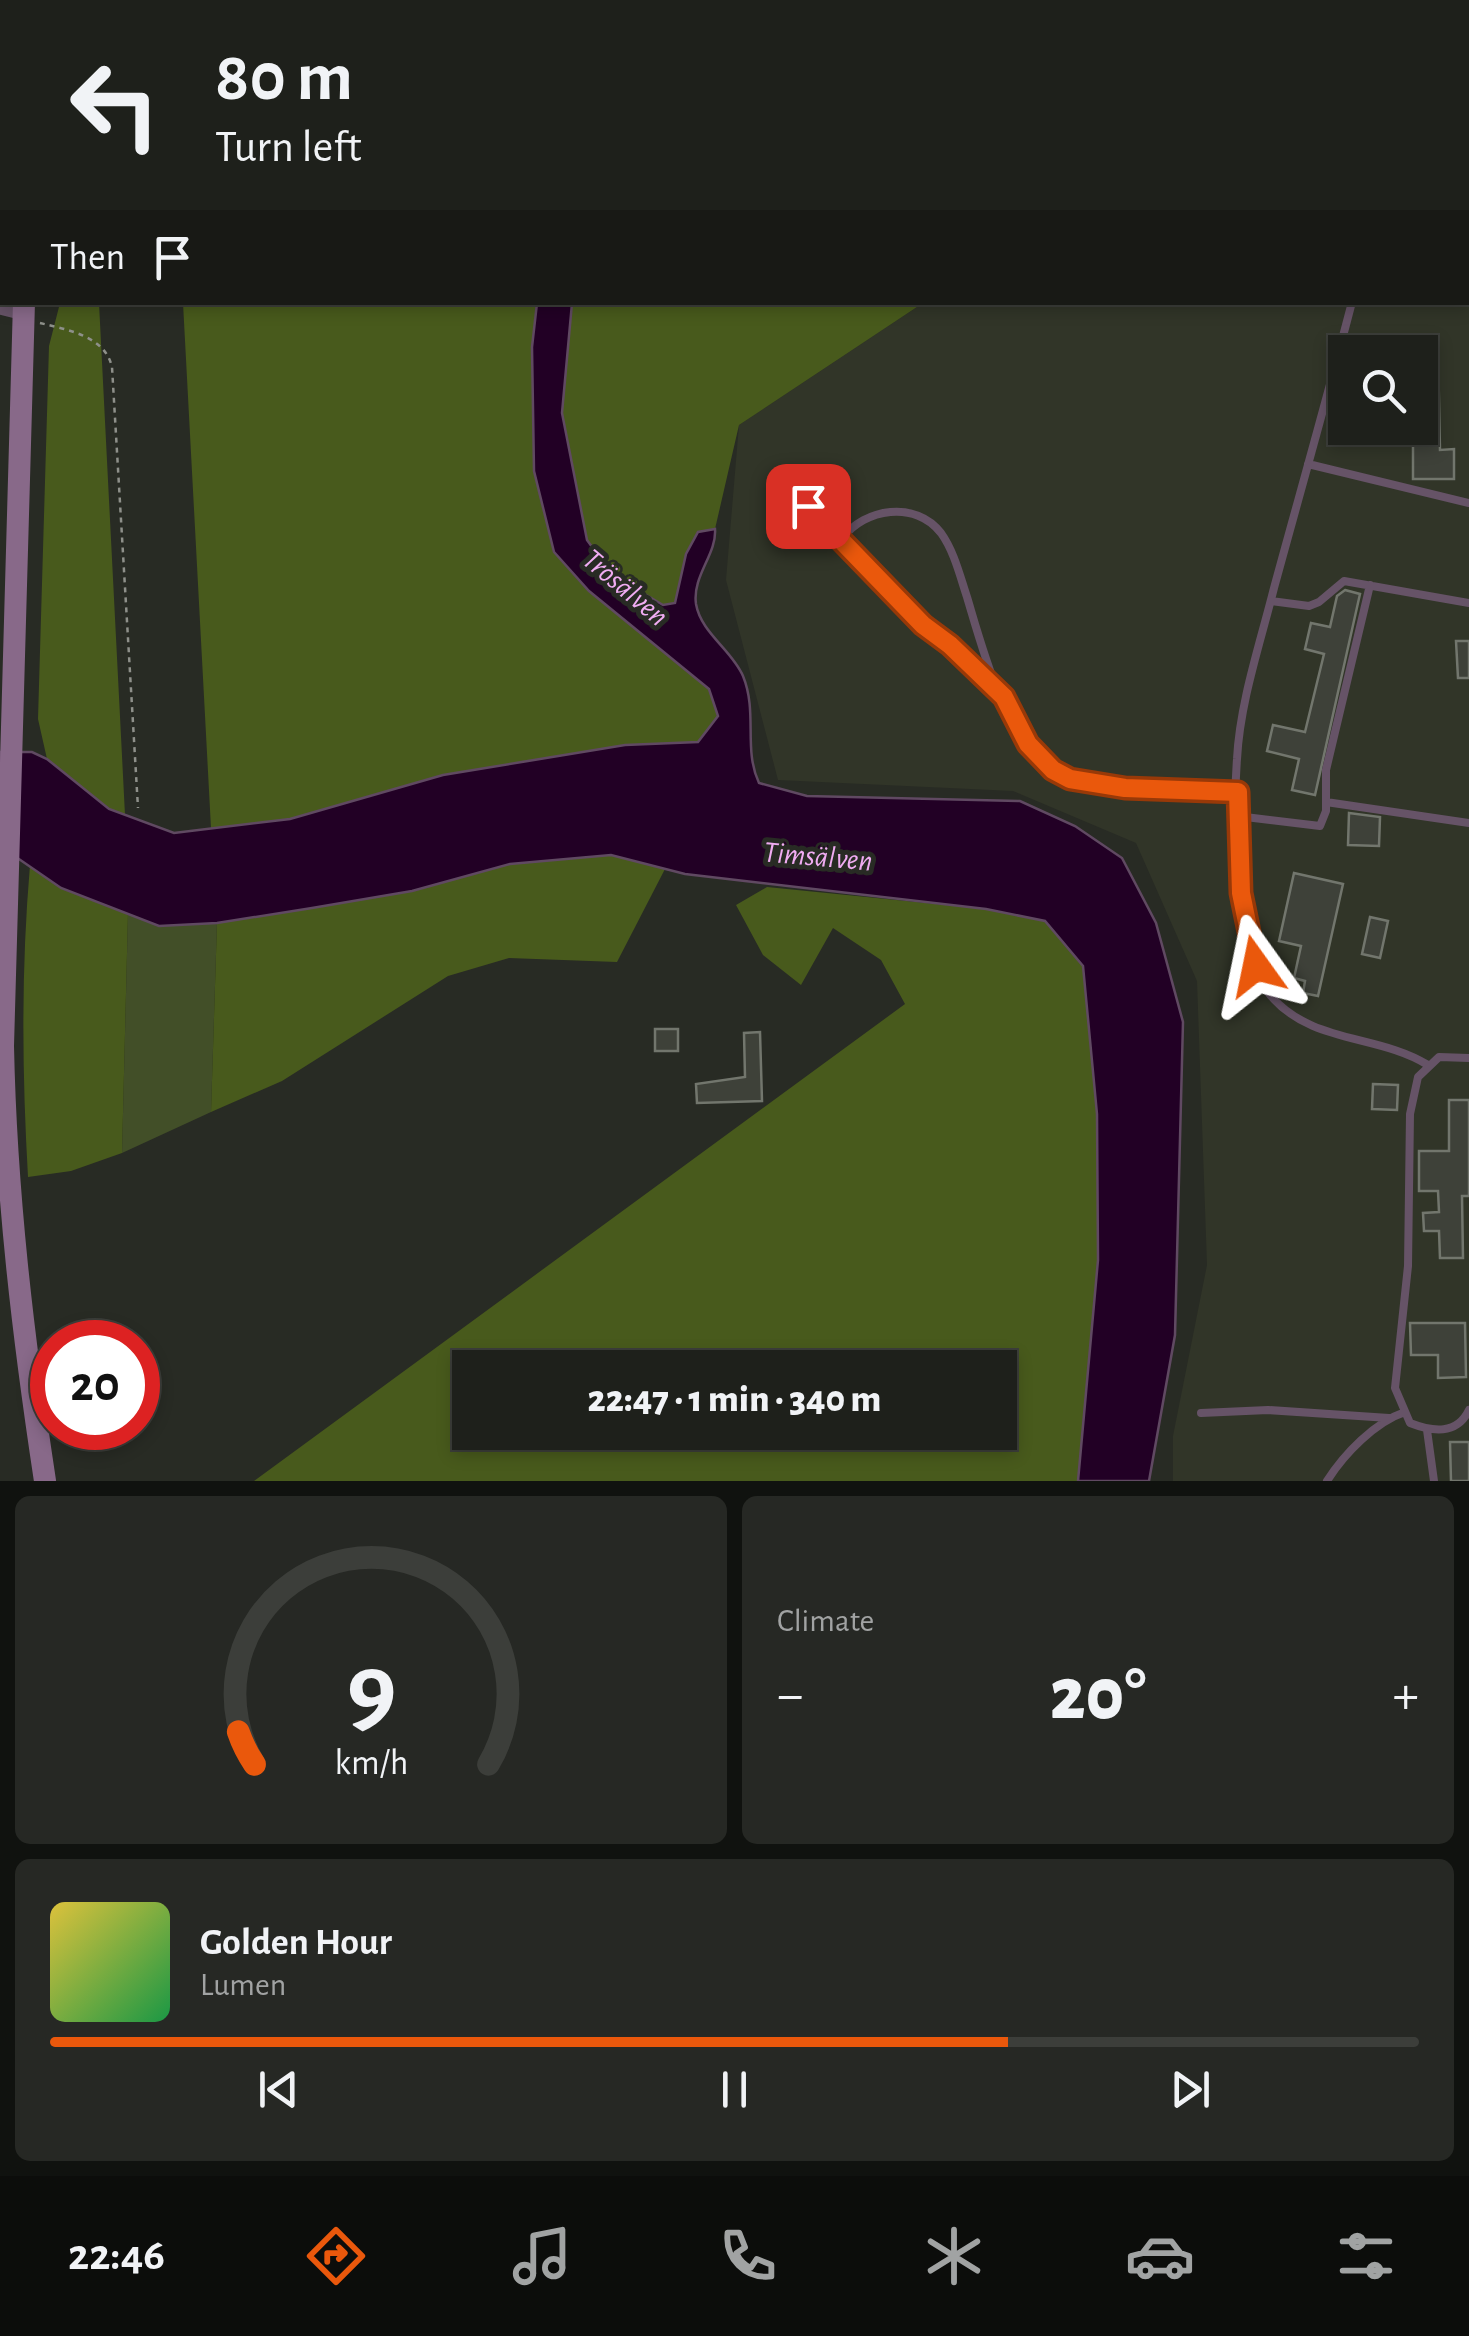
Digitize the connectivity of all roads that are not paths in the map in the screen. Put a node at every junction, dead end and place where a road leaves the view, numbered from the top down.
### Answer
1 (1351, 305) edge
2 (0, 307) edge
3 (24, 308) edge
4 (1308, 464) junction
5 (771, 496) dead end
6 (1469, 504) edge
7 (842, 539) junction
8 (1370, 586) junction
9 (1271, 602) junction
10 (1469, 603) edge
11 (1004, 697) junction
12 (1238, 792) junction
13 (1326, 802) junction
14 (1237, 816) junction
15 (1469, 823) edge
16 (1469, 1058) edge
17 (1428, 1065) junction
18 (1469, 1410) edge
19 (1201, 1412) dead end
20 (1405, 1412) junction
21 (1389, 1418) junction
22 (1427, 1430) junction
23 (46, 1481) edge
24 (1327, 1481) edge
25 (1434, 1481) edge

1 - 4 lane
2 - 3 street
3 - 23 main road
4 - 6 lane
4 - 9 lane
5 - 7 lane
7 - 11 lane
7 - 11 lane
8 - 9 lane
8 - 10 lane
8 - 13 lane
9 - 12 lane
11 - 12 lane
12 - 14 lane
13 - 14 lane
13 - 15 lane
14 - 17 lane
16 - 17 lane
17 - 20 lane
18 - 22 lane
19 - 21 lane
20 - 21 lane
20 - 22 lane
21 - 24 lane
22 - 25 lane

